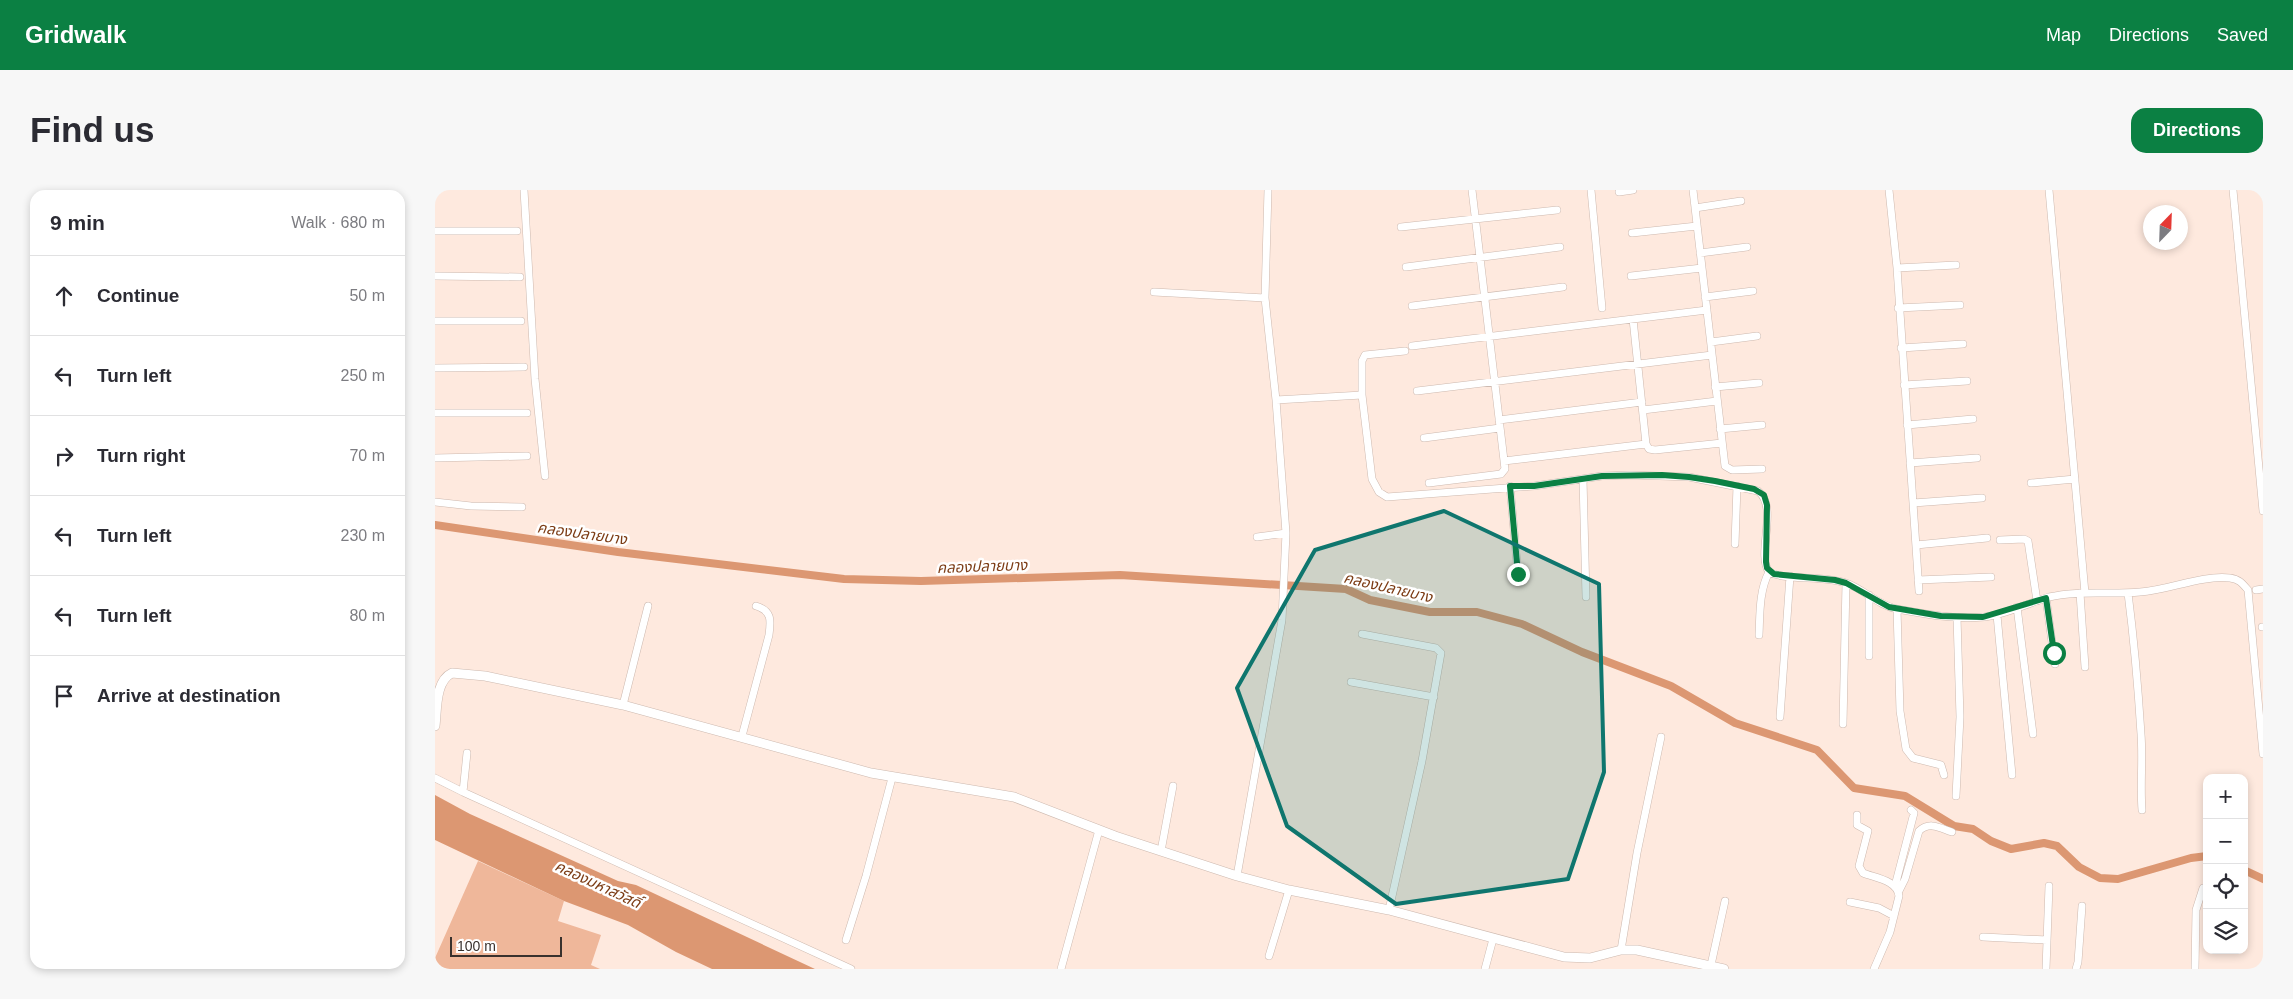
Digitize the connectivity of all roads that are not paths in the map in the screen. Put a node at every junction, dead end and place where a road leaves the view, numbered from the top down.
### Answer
1 (524, 190) edge
2 (1268, 190) edge
3 (1472, 190) edge
4 (1591, 190) edge
5 (1633, 190) edge
6 (1693, 190) edge
7 (1889, 190) edge
8 (2049, 190) edge
9 (2233, 190) edge
10 (1619, 192) dead end
11 (1741, 201) dead end
12 (1695, 208) junction
13 (1557, 210) dead end
14 (1475, 220) junction
15 (1697, 226) junction
16 (1401, 228) dead end
17 (435, 231) edge
18 (517, 231) dead end
19 (1632, 233) dead end
20 (1560, 247) dead end
21 (1747, 247) dead end
22 (1700, 253) junction
23 (1480, 258) junction
24 (1956, 265) dead end
25 (1406, 267) dead end
26 (1702, 268) junction
27 (1897, 268) junction
28 (435, 276) edge
29 (1631, 276) dead end
30 (520, 277) dead end
31 (1563, 287) dead end
32 (1753, 291) dead end
33 (1154, 292) dead end
34 (1485, 297) junction
35 (1705, 297) junction
36 (1265, 298) junction
37 (1960, 305) dead end
38 (1411, 306) dead end
39 (1602, 308) dead end
40 (1898, 308) junction
41 (1707, 310) junction
42 (1633, 319) junction
43 (435, 321) edge
44 (521, 321) dead end
45 (1489, 336) junction
46 (1757, 336) dead end
47 (1711, 342) junction
48 (1963, 344) dead end
49 (1412, 346) dead end
50 (1901, 348) junction
51 (1405, 351) dead end
52 (1712, 355) junction
53 (1637, 363) junction
54 (524, 366) dead end
55 (435, 368) edge
56 (1495, 381) junction
57 (1967, 381) dead end
58 (1759, 383) dead end
59 (1904, 385) junction
60 (1715, 387) junction
61 (1417, 391) dead end
62 (1362, 396) junction
63 (1276, 400) junction
64 (1717, 401) junction
65 (1643, 406) junction
66 (435, 413) edge
67 (527, 413) dead end
68 (1499, 420) junction
69 (1973, 420) dead end
70 (1762, 425) dead end
71 (1907, 426) junction
72 (1500, 428) junction
73 (1720, 429) junction
74 (1423, 438) dead end
75 (1722, 443) junction
76 (1646, 444) junction
77 (527, 456) dead end
78 (435, 458) edge
79 (1977, 458) dead end
80 (1504, 461) junction
81 (1910, 463) junction
82 (1762, 469) dead end
83 (545, 476) dead end
84 (2075, 478) junction
85 (1583, 479) junction
86 (1429, 483) dead end
87 (2031, 483) dead end
88 (1510, 486) junction
89 (1737, 486) junction
90 (1982, 498) dead end
91 (435, 502) edge
92 (1913, 503) junction
93 (522, 506) dead end
94 (2263, 511) edge
95 (1286, 534) junction
96 (1257, 537) dead end
97 (1987, 538) dead end
98 (1999, 540) dead end
99 (1735, 544) dead end
100 (1917, 545) junction
101 (1769, 572) junction
102 (1518, 574) dead end
103 (1790, 576) junction
104 (1991, 577) dead end
105 (1918, 580) junction
106 (1846, 583) junction
107 (1919, 590) dead end
108 (2128, 592) junction
109 (2083, 593) junction
110 (1869, 595) junction
111 (1587, 597) dead end
112 (2046, 598) junction
113 (2037, 601) junction
114 (648, 606) dead end
115 (756, 606) dead end
116 (2017, 607) junction
117 (1897, 609) junction
118 (1997, 615) junction
119 (1957, 617) junction
120 (1362, 634) dead end
121 (1759, 635) dead end
122 (1869, 656) dead end
123 (2055, 664) dead end
124 (2085, 667) dead end
125 (1351, 682) dead end
126 (2260, 691) edge
127 (1433, 696) junction
128 (623, 705) junction
129 (1781, 717) dead end
130 (1843, 724) dead end
131 (435, 726) edge
132 (2033, 734) dead end
133 (741, 736) junction
134 (1661, 737) dead end
135 (467, 753) dead end
136 (2263, 754) edge
137 (1944, 775) dead end
138 (2011, 775) dead end
139 (435, 778) edge
140 (891, 778) junction
141 (1173, 786) dead end
142 (463, 792) junction
143 (1955, 796) dead end
144 (1911, 810) dead end
145 (2142, 810) dead end
146 (1857, 815) dead end
147 (1099, 830) junction
148 (1952, 832) dead end
149 (1161, 851) junction
150 (1237, 876) junction
151 (2049, 886) dead end
152 (2203, 888) dead end
153 (1897, 889) junction
154 (1289, 890) junction
155 (1725, 901) dead end
156 (1850, 902) dead end
157 (2083, 906) dead end
158 (1389, 910) junction
159 (1894, 916) junction
160 (1983, 937) dead end
161 (1493, 939) junction
162 (846, 940) dead end
163 (2047, 940) junction
164 (1621, 950) junction
165 (1269, 956) dead end
166 (1711, 965) junction
167 (851, 969) edge
168 (1061, 969) edge
169 (1485, 969) edge
170 (1724, 969) edge
171 (1874, 969) edge
172 (2046, 969) edge
173 (2076, 969) edge
174 (2195, 969) edge

1 - 83 street
2 - 36 street
3 - 14 street
4 - 39 street
5 - 10 street
6 - 12 street
7 - 27 street
8 - 84 street
9 - 94 street
11 - 12 street
12 - 15 street
13 - 14 street
14 - 16 street
14 - 23 street
15 - 19 street
15 - 22 street
17 - 18 street
20 - 23 street
21 - 22 street
22 - 26 street
23 - 25 street
23 - 34 street
24 - 27 street
26 - 29 street
26 - 35 street
27 - 40 street
28 - 30 street
31 - 34 street
32 - 35 street
33 - 36 street
34 - 38 street
34 - 45 street
35 - 41 street
36 - 63 street
37 - 40 street
40 - 50 street
41 - 42 street
41 - 47 street
42 - 45 street
42 - 53 street
43 - 44 street
45 - 49 street
45 - 56 street
46 - 47 street
47 - 52 street
48 - 50 street
50 - 59 street
51 - 62 street
52 - 53 street
52 - 60 street
53 - 56 street
53 - 65 street
54 - 55 street
56 - 61 street
56 - 68 street
57 - 59 street
58 - 60 street
59 - 71 street
60 - 64 street
62 - 63 street
62 - 88 street
63 - 95 street
64 - 65 street
64 - 73 street
65 - 68 street
65 - 76 street
66 - 67 street
68 - 72 street
69 - 71 street
70 - 73 street
71 - 81 street
72 - 74 street
72 - 80 street
73 - 75 street
75 - 76 street
75 - 82 street
76 - 80 street
77 - 78 street
79 - 81 street
80 - 86 street
81 - 92 street
84 - 87 street
84 - 109 street
85 - 88 street
85 - 89 street
85 - 111 street
88 - 102 street
89 - 99 street
89 - 101 street
90 - 92 street
91 - 93 street
92 - 100 street
95 - 96 street
95 - 150 street
97 - 100 street
98 - 113 street
100 - 105 street
101 - 103 street
101 - 121 street
103 - 106 street
103 - 129 street
104 - 105 street
105 - 107 street
106 - 110 street
106 - 130 street
108 - 109 street
108 - 126 street
108 - 145 street
109 - 112 street
109 - 124 street
110 - 117 street
110 - 122 street
112 - 113 street
112 - 123 street
113 - 116 street
114 - 128 street
115 - 133 street
116 - 118 street
116 - 132 street
117 - 119 street
117 - 137 street
118 - 119 street
118 - 138 street
119 - 143 street
120 - 127 street
125 - 127 street
126 - 136 street
127 - 158 street
128 - 131 street
128 - 133 street
133 - 140 street
134 - 164 street
135 - 142 street
139 - 142 street
140 - 147 street
140 - 162 street
141 - 149 street
142 - 167 street
144 - 153 street
146 - 153 street
147 - 149 street
147 - 168 street
148 - 153 street
149 - 150 street
150 - 154 street
151 - 163 street
152 - 174 street
153 - 159 street
154 - 158 street
154 - 165 street
155 - 166 street
156 - 159 street
157 - 173 street
158 - 161 street
159 - 171 street
160 - 163 street
161 - 164 street
161 - 169 street
163 - 172 street
164 - 166 street
166 - 170 street

